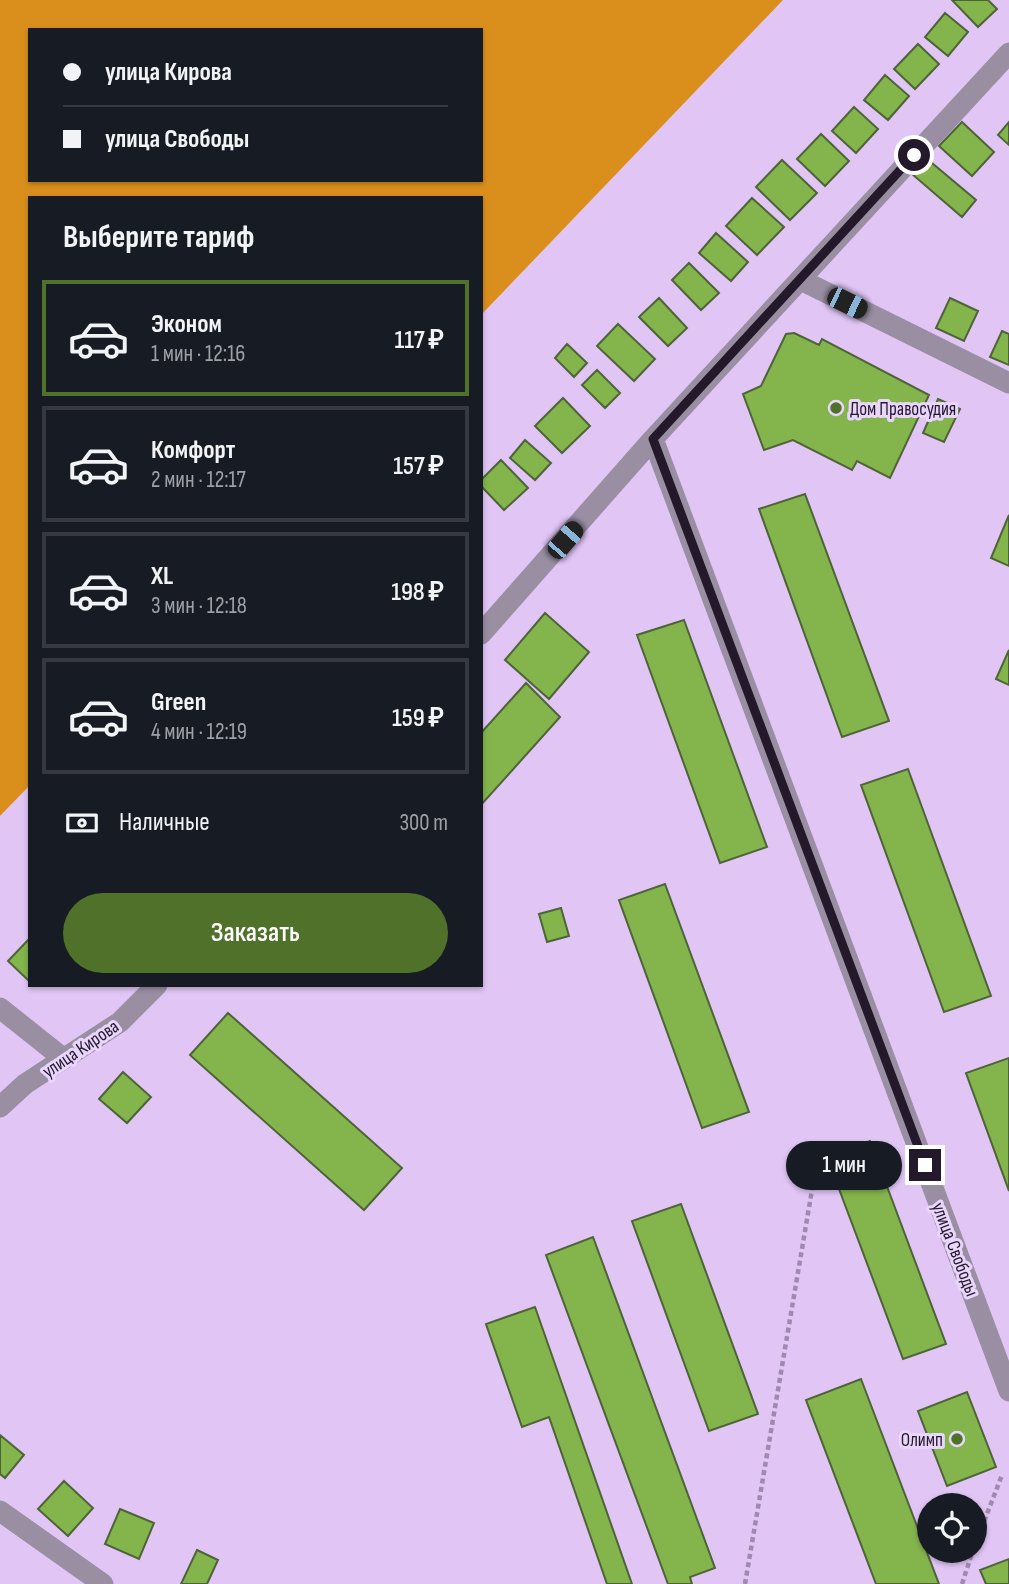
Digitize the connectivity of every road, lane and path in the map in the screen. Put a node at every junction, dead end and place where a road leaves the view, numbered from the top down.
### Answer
1 (1009, 53) edge
2 (801, 280) junction
3 (1009, 383) edge
4 (653, 439) junction
5 (483, 632) edge
6 (155, 987) edge
7 (0, 1008) edge
8 (64, 1059) junction
9 (0, 1107) edge
10 (813, 1184) dead end
11 (1009, 1391) edge
12 (1002, 1475) dead end
13 (0, 1511) edge
14 (987, 1514) edge
15 (968, 1563) edge
16 (103, 1584) edge
17 (746, 1584) edge
18 (962, 1584) edge

1 - 2 street
2 - 3 street
2 - 4 street
4 - 5 street
4 - 11 street, улица Свободы
6 - 8 street, улица Кирова
7 - 8 street
8 - 9 street, улица Кирова
10 - 17 path
12 - 14 path
13 - 16 street
15 - 18 path

